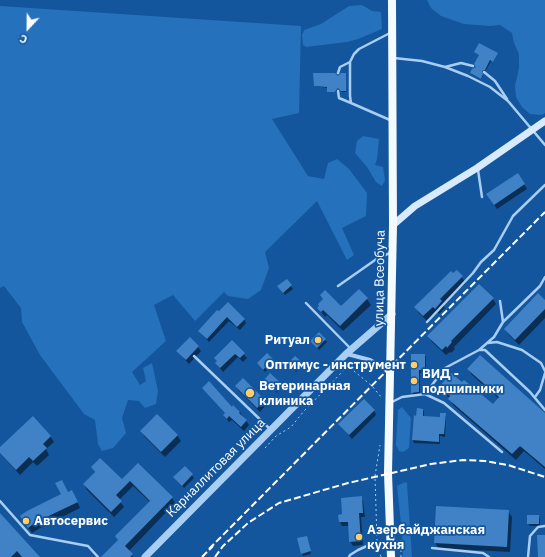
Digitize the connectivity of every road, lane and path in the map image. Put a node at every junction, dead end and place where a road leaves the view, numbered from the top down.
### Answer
1 (392, 0) edge
2 (392, 32) junction
3 (393, 58) junction
4 (350, 62) junction
5 (474, 66) dead end
6 (445, 67) junction
7 (484, 72) dead end
8 (338, 73) dead end
9 (338, 92) dead end
10 (508, 101) junction
11 (352, 104) junction
12 (392, 121) junction
13 (545, 121) edge
14 (533, 129) junction
15 (545, 145) edge
16 (477, 168) junction
17 (545, 185) edge
18 (482, 197) dead end
19 (393, 225) junction
20 (392, 252) junction
21 (545, 277) edge
22 (338, 286) dead end
23 (500, 301) dead end
24 (306, 303) dead end
25 (392, 314) junction
26 (427, 322) dead end
27 (503, 322) junction
28 (488, 343) junction
29 (479, 350) junction
30 (349, 352) junction
31 (194, 356) dead end
32 (545, 372) edge
33 (391, 374) junction
34 (425, 394) junction
35 (535, 397) junction
36 (382, 399) dead end
37 (390, 403) junction
38 (545, 410) edge
39 (270, 430) junction
40 (380, 444) dead end
41 (265, 448) dead end
42 (502, 452) dead end
43 (0, 501) edge
44 (545, 526) edge
45 (401, 540) dead end
46 (391, 544) junction
47 (377, 545) junction
48 (432, 548) dead end
49 (98, 557) edge
50 (145, 557) edge
51 (349, 557) edge
52 (381, 557) edge
53 (391, 557) edge
54 (401, 557) edge
55 (489, 557) edge
56 (528, 557) edge

1 - 2 main road, улица Всеобуча
2 - 3 main road, улица Всеобуча
2 - 4 lane
3 - 6 lane
3 - 12 main road, улица Всеобуча
4 - 8 lane
4 - 11 lane
5 - 6 lane
6 - 10 lane
7 - 10 lane
9 - 11 lane
10 - 14 lane
11 - 12 lane
12 - 19 main road, улица Всеобуча
13 - 14 main road
14 - 15 lane
14 - 16 main road
16 - 18 lane
16 - 19 main road
17 - 26 lane
19 - 20 main road, улица Всеобуча
20 - 22 lane
20 - 25 main road, улица Всеобуча
21 - 27 lane
23 - 27 lane
24 - 30 lane
25 - 30 street, Карналлитовая улица
25 - 33 main road, улица Всеобуча
27 - 28 lane
28 - 29 lane
28 - 32 lane
29 - 34 lane
29 - 35 lane
30 - 33 street
30 - 39 street, Карналлитовая улица
31 - 39 lane
32 - 35 lane
33 - 37 main road, улица Всеобуча
34 - 37 lane
34 - 42 lane
35 - 38 lane
36 - 41 path
37 - 46 main road, улица Всеобуча
39 - 50 street, Карналлитовая улица
40 - 47 path
43 - 49 lane
44 - 56 lane
45 - 54 path
46 - 47 lane
46 - 53 main road, улица Всеобуча
47 - 51 lane
47 - 52 path
48 - 55 lane

